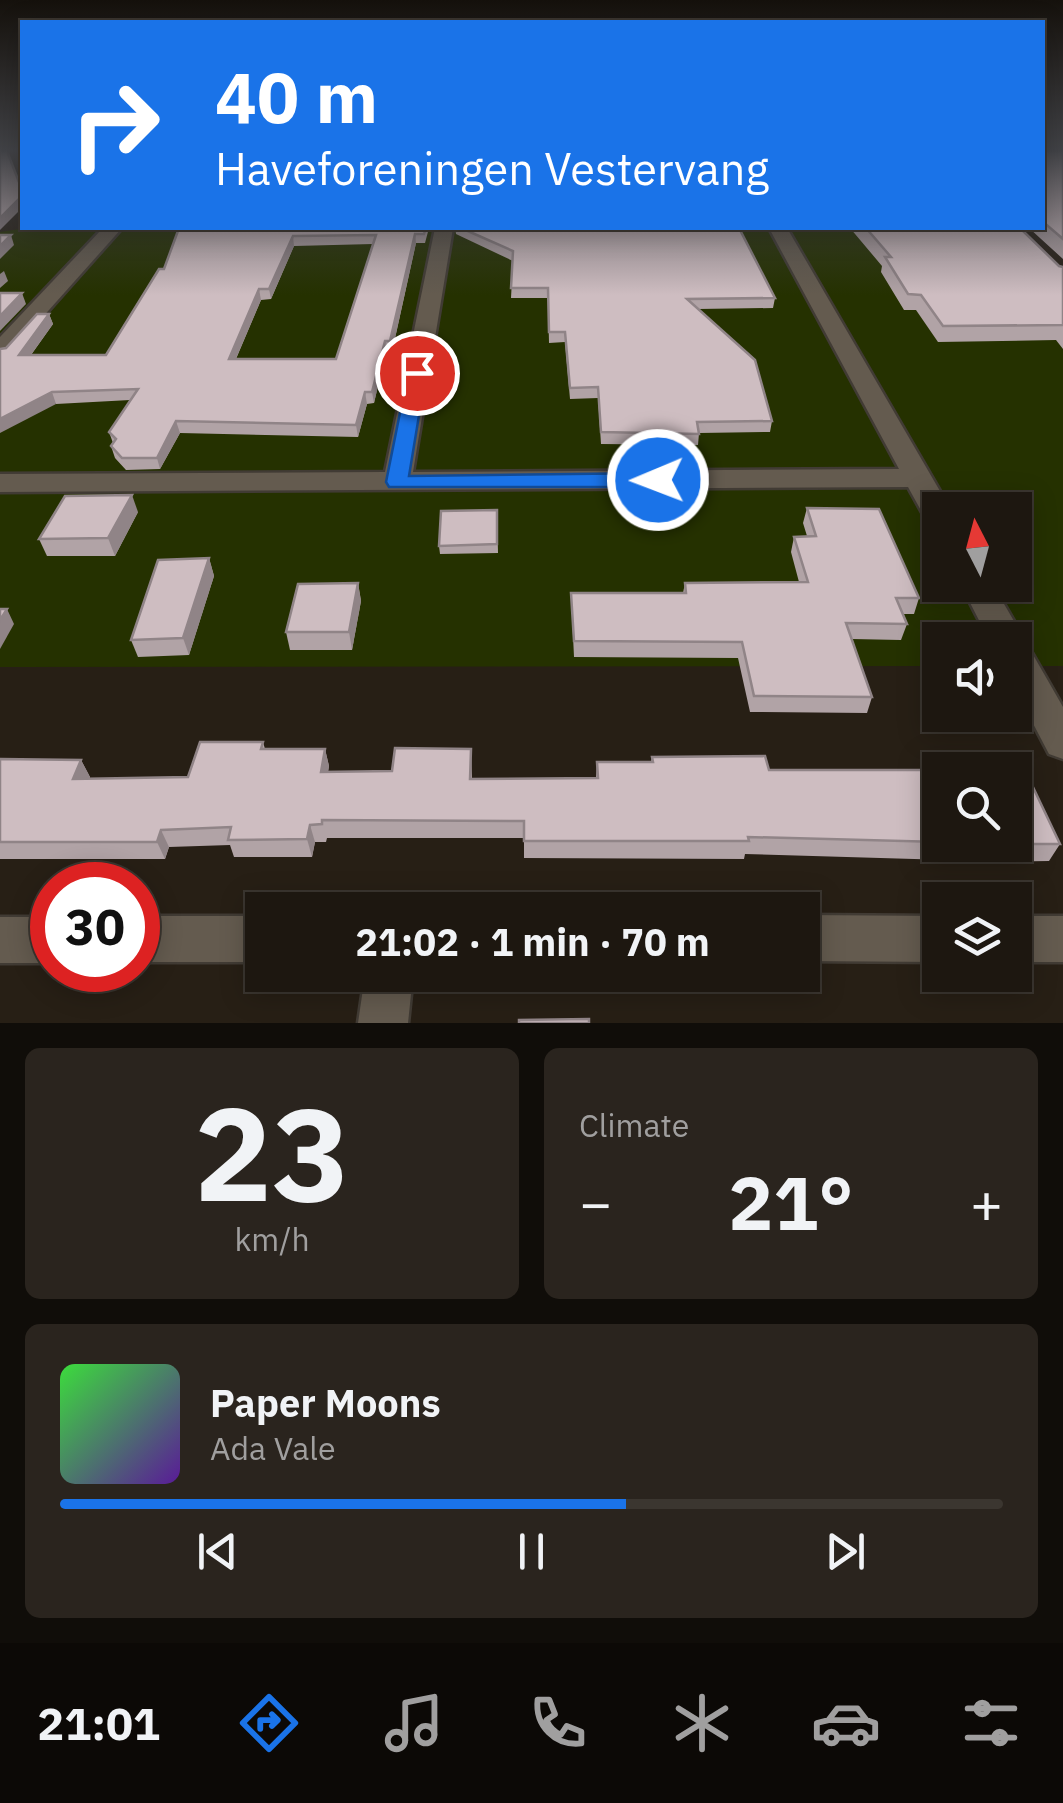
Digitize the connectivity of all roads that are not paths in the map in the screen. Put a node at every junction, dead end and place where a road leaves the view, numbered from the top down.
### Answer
1 (112, 230) edge
2 (444, 230) edge
3 (779, 230) edge
4 (0, 351) edge
5 (918, 478) junction
6 (0, 482) edge
7 (397, 482) junction
8 (926, 492) edge
9 (1032, 686) edge
10 (1063, 742) edge
11 (820, 938) edge
12 (245, 939) edge
13 (922, 939) edge
14 (1032, 939) edge
15 (1063, 939) edge
16 (0, 940) edge
17 (30, 940) edge
18 (160, 940) edge
19 (386, 992) edge
20 (383, 1023) edge

1 - 4 street
2 - 7 street
3 - 5 street
5 - 7 street
5 - 8 street
6 - 7 street
9 - 10 street
11 - 13 street
12 - 18 street
14 - 15 street
16 - 17 street
19 - 20 street

